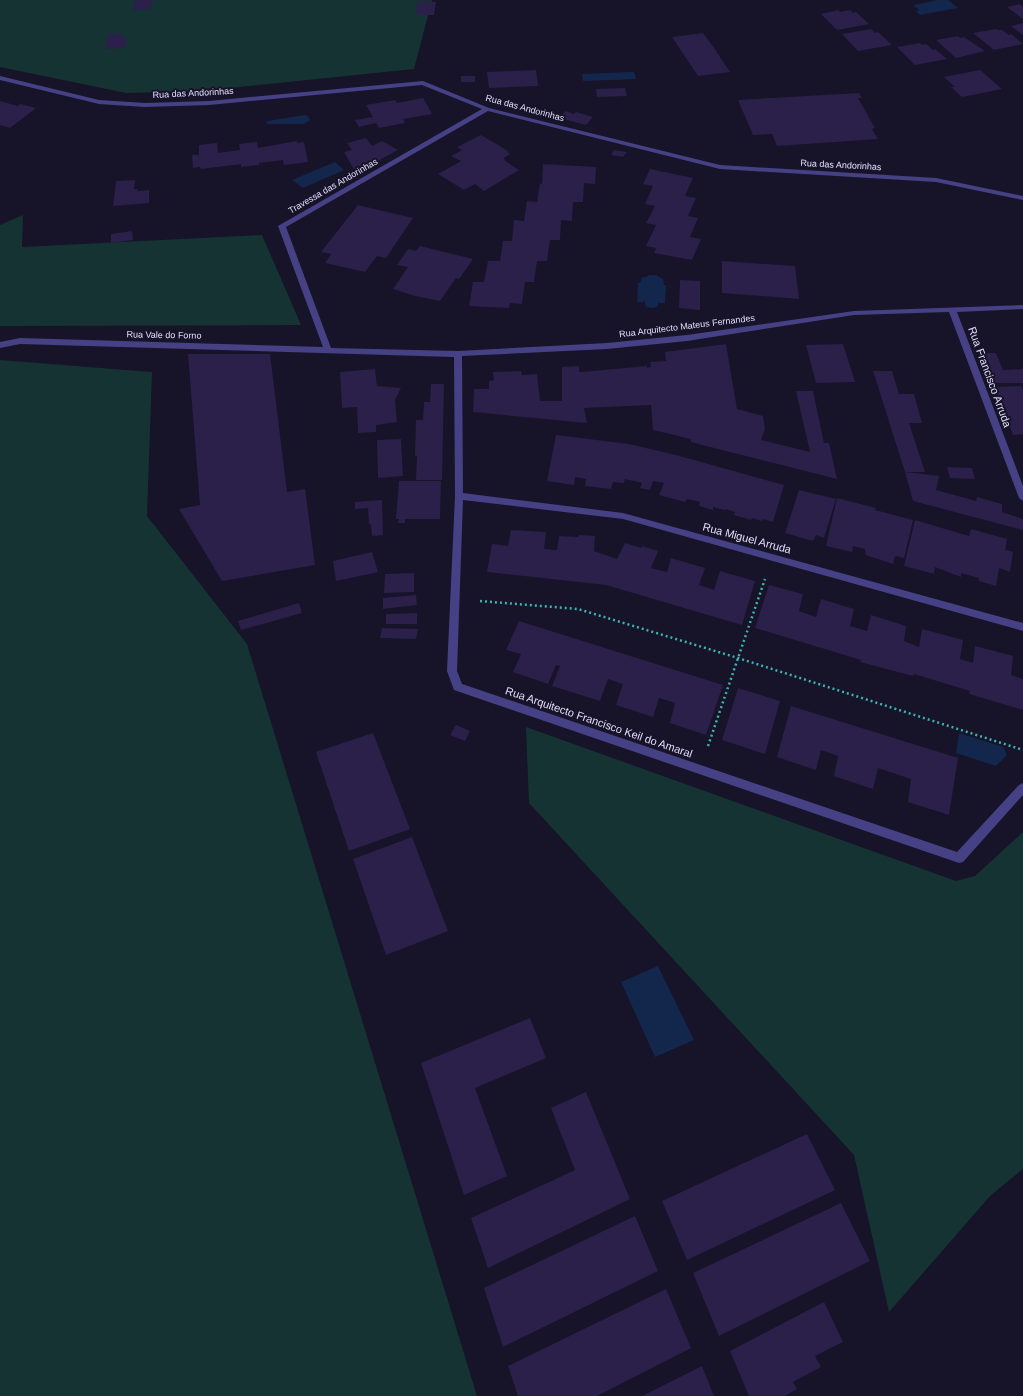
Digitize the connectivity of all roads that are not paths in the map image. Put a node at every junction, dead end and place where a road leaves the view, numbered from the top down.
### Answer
1 (0, 78) edge
2 (487, 109) junction
3 (1023, 198) edge
4 (1023, 307) edge
5 (952, 309) junction
6 (0, 345) edge
7 (328, 349) junction
8 (458, 354) junction
9 (459, 496) junction
10 (1023, 498) edge
11 (1023, 627) edge
12 (1023, 788) edge

1 - 2 street, Rua das Andorinhas
2 - 3 street, Rua das Andorinhas
2 - 7 street, Travessa das Andorinhas
4 - 5 street, Rua Arquitecto Mateus Fernandes
5 - 8 street, Rua Arquitecto Mateus Fernandes
5 - 10 street, Rua Francisco Arruda
6 - 7 street, Rua Vale do Forno
7 - 8 street, Rua Arquitecto Mateus Fernandes
8 - 9 street, Rua Arquitecto Francisco Keil do Amaral
9 - 11 street, Rua Miguel Arruda
9 - 12 street, Rua Arquitecto Francisco Keil do Amaral

